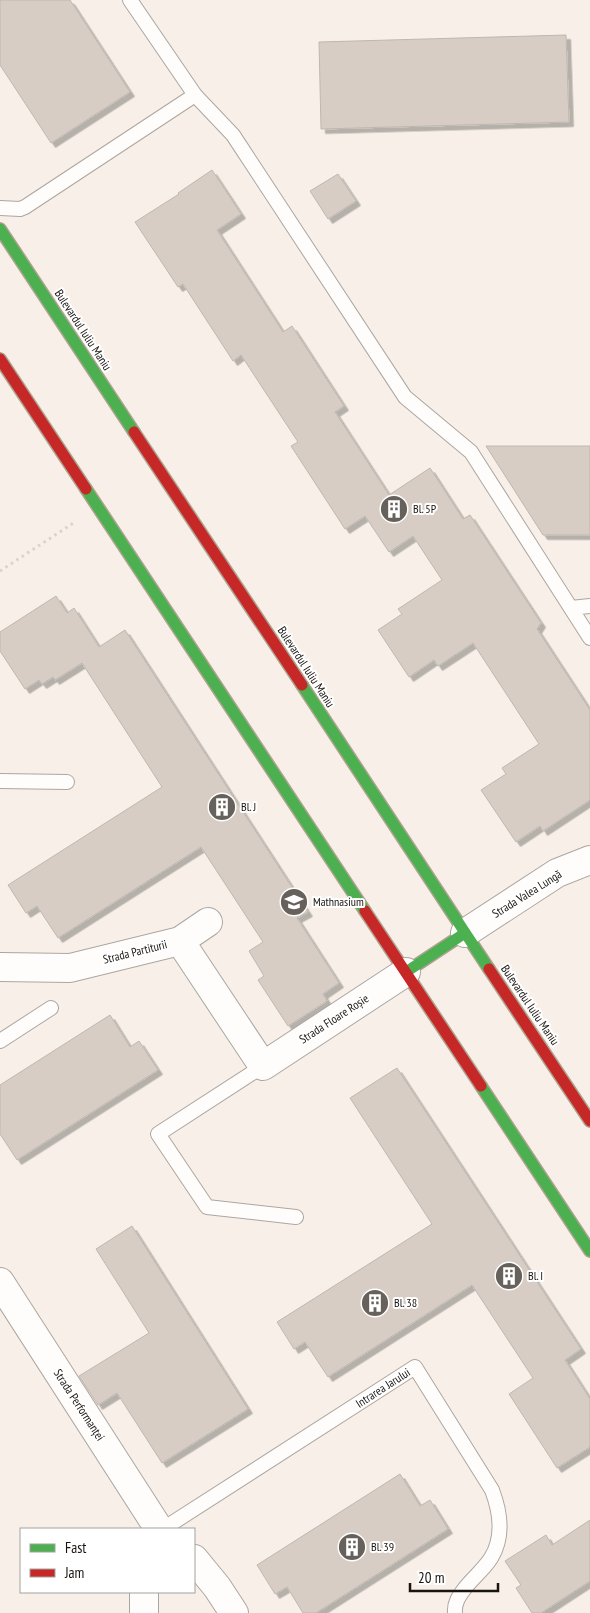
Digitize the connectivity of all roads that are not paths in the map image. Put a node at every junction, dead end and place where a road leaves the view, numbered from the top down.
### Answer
1 (130, 0) edge
2 (195, 95) junction
3 (0, 208) edge
4 (0, 229) edge
5 (0, 359) edge
6 (590, 606) edge
7 (571, 608) junction
8 (590, 638) edge
9 (0, 781) edge
10 (67, 782) dead end
11 (590, 860) edge
12 (208, 922) dead end
13 (465, 933) junction
14 (180, 941) junction
15 (0, 968) edge
16 (406, 972) junction
17 (51, 1008) dead end
18 (0, 1041) edge
19 (262, 1066) junction
20 (590, 1121) edge
21 (296, 1217) dead end
22 (590, 1250) edge
23 (0, 1282) edge
24 (158, 1528) edge
25 (165, 1528) edge
26 (195, 1560) edge
27 (144, 1593) edge
28 (144, 1613) edge
29 (234, 1613) edge
30 (455, 1613) edge

1 - 2 lane
2 - 3 lane
2 - 7 lane
4 - 13 main road, Bulevardul Iuliu Maniu
5 - 16 main road
6 - 7 lane
7 - 8 lane
9 - 10 lane
11 - 13 street, Strada Valea Lungă
12 - 14 street
13 - 16 main road
13 - 20 main road, Bulevardul Iuliu Maniu
14 - 15 street, Strada Partiturii
14 - 19 street, Strada Partiturii
16 - 19 street, Strada Floare Roșie
16 - 22 main road
17 - 18 lane
19 - 21 lane
23 - 24 street, Strada Performanței
25 - 30 lane, Intrarea Jarului
26 - 29 street
27 - 28 street

